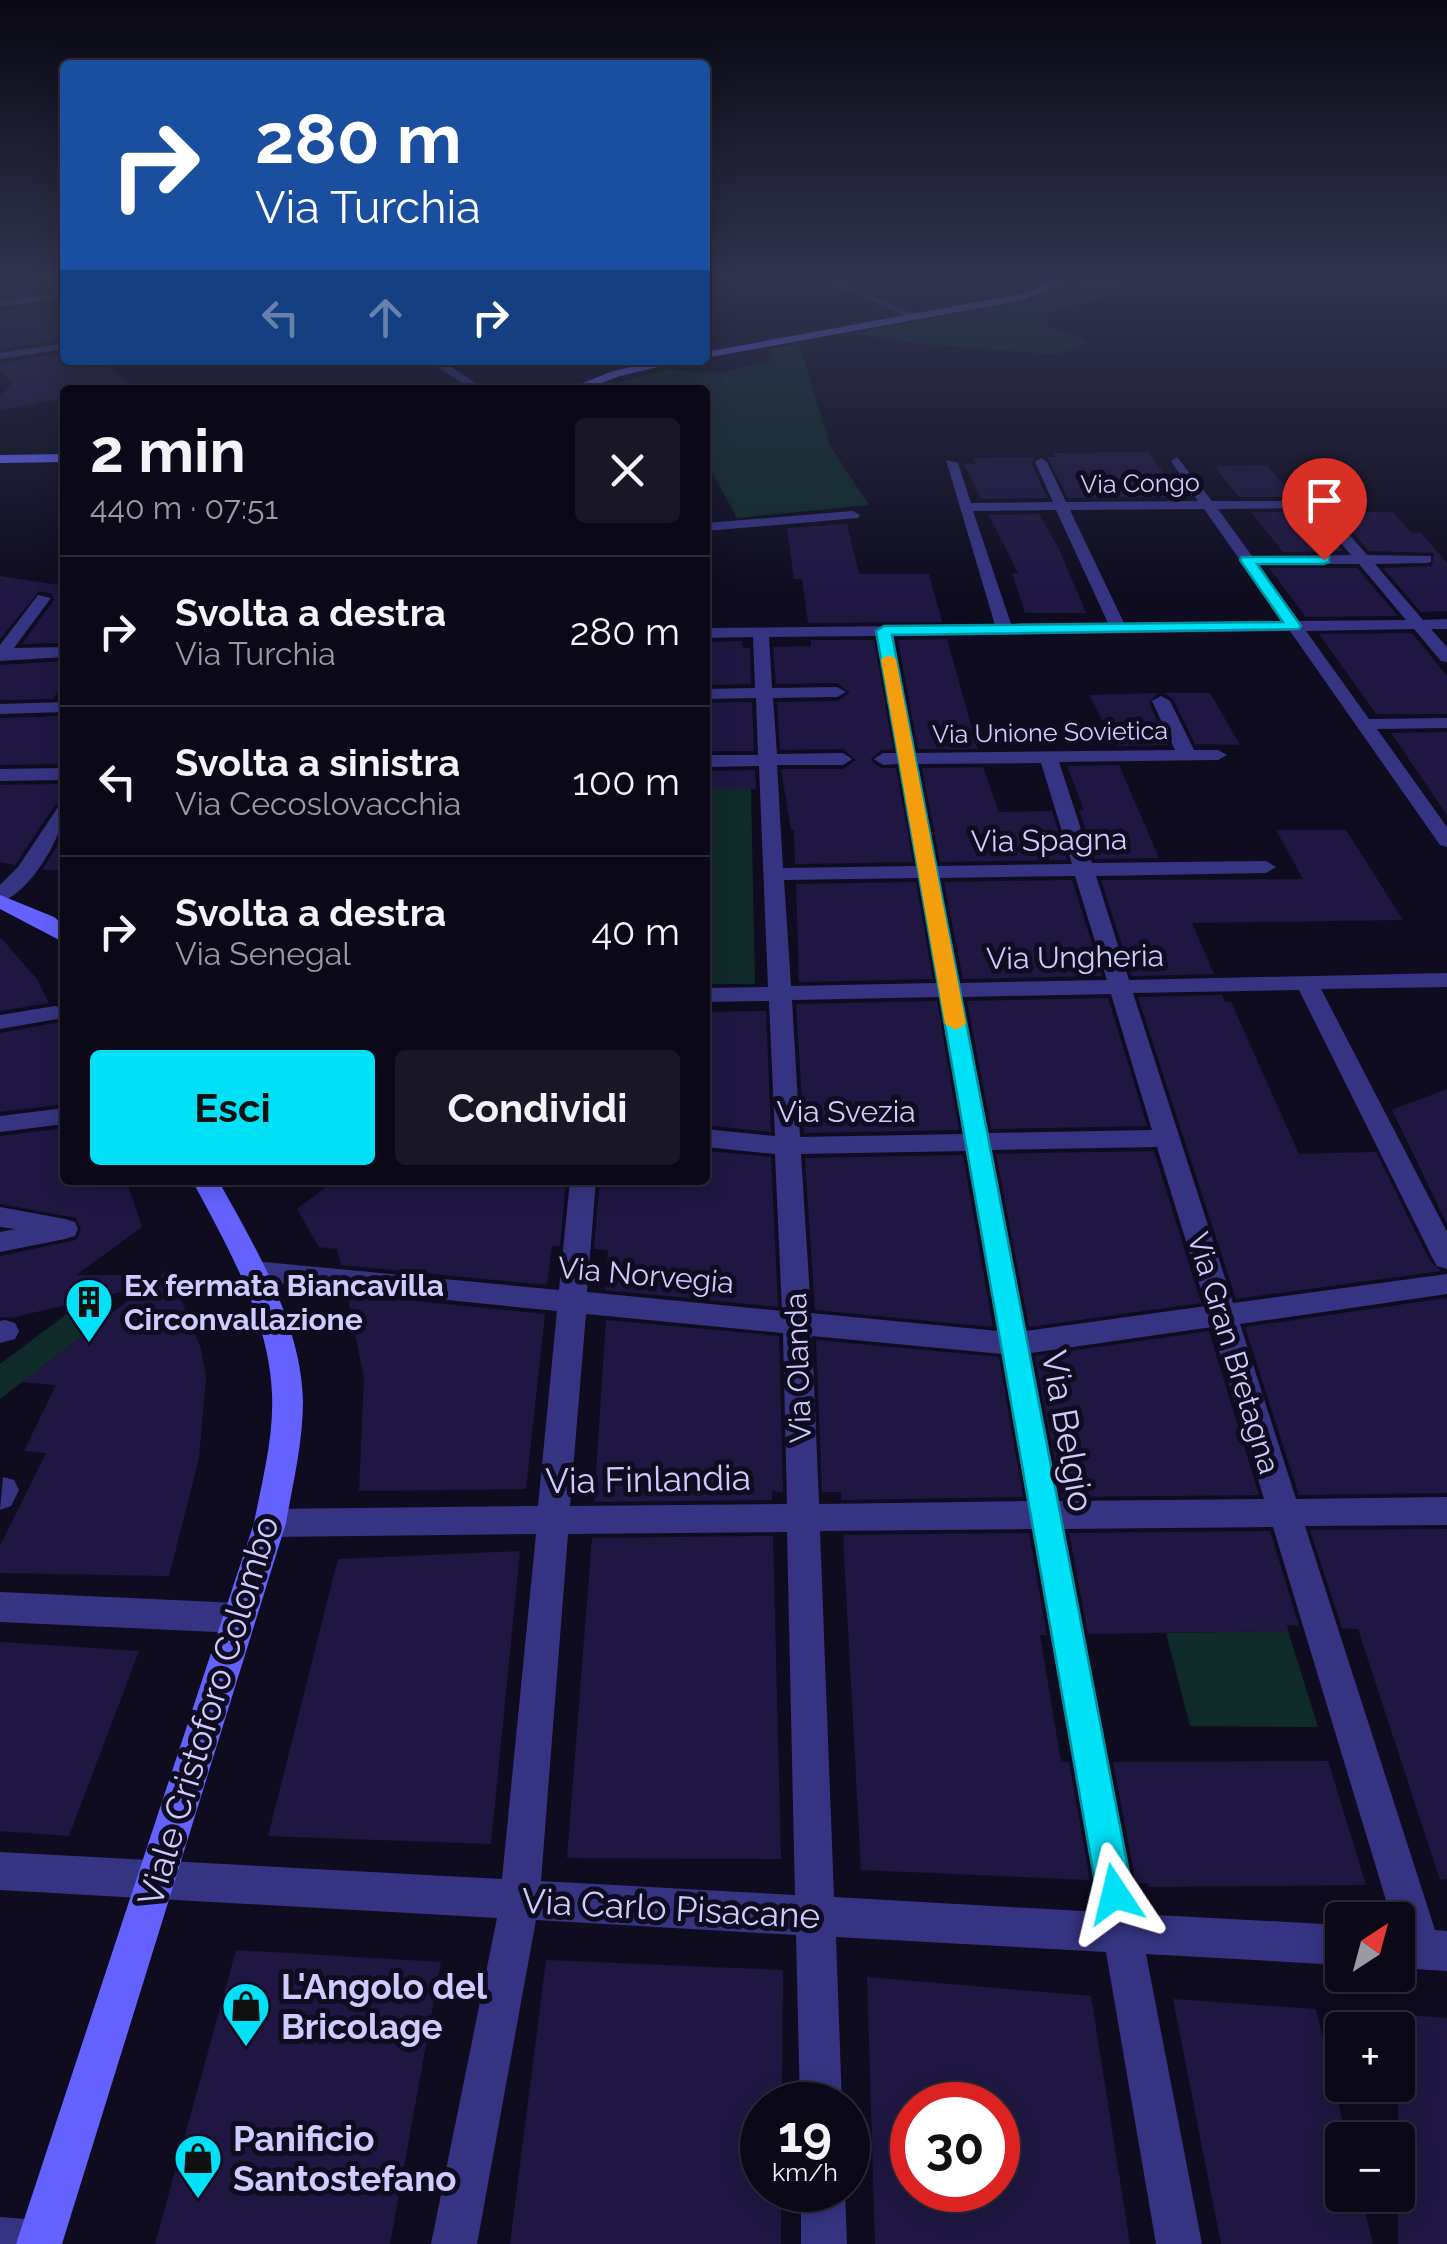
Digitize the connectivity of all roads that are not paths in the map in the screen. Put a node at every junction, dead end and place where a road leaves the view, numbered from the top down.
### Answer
1 (60, 458) edge
2 (0, 459) edge
3 (1176, 461) dead end
4 (1042, 462) dead end
5 (951, 463) dead end
6 (1208, 505) junction
7 (1061, 506) junction
8 (965, 507) junction
9 (853, 515) dead end
10 (710, 527) edge
11 (1363, 559) junction
12 (1426, 559) dead end
13 (1247, 560) junction
14 (43, 598) dead end
15 (1419, 624) junction
16 (1447, 624) edge
17 (1294, 626) junction
18 (1118, 628) junction
19 (1004, 629) junction
20 (884, 631) junction
21 (761, 632) junction
22 (710, 633) edge
23 (60, 652) edge
24 (1, 654) edge
25 (1447, 657) edge
26 (837, 692) dead end
27 (710, 694) edge
28 (764, 694) junction
29 (1160, 701) dead end
30 (60, 708) edge
31 (0, 709) edge
32 (1447, 723) edge
33 (1364, 724) junction
34 (1186, 755) junction
35 (1218, 755) dead end
36 (1048, 756) junction
37 (895, 758) junction
38 (844, 759) dead end
39 (768, 760) junction
40 (710, 761) edge
41 (60, 774) edge
42 (0, 775) edge
43 (1425, 810) junction
44 (1447, 810) edge
45 (60, 819) edge
46 (1447, 841) edge
47 (1083, 868) junction
48 (1266, 868) dead end
49 (927, 872) junction
50 (773, 874) junction
51 (0, 899) edge
52 (60, 932) edge
53 (1447, 980) edge
54 (1306, 982) junction
55 (1120, 986) junction
56 (950, 990) junction
57 (780, 994) junction
58 (710, 995) edge
59 (55, 1013) dead end
60 (0, 1022) edge
61 (60, 1117) edge
62 (0, 1124) edge
63 (710, 1138) edge
64 (1167, 1138) junction
65 (977, 1142) junction
66 (788, 1146) junction
67 (208, 1185) edge
68 (582, 1185) edge
69 (0, 1217) edge
70 (0, 1242) edge
71 (1447, 1258) edge
72 (254, 1271) junction
73 (1447, 1284) edge
74 (572, 1302) junction
75 (1223, 1315) junction
76 (796, 1322) junction
77 (1014, 1344) junction
78 (1447, 1510) edge
79 (1284, 1512) junction
80 (1046, 1514) junction
81 (803, 1517) junction
82 (553, 1520) junction
83 (270, 1523) junction
84 (0, 1606) edge
85 (238, 1618) junction
86 (0, 1871) edge
87 (155, 1879) junction
88 (520, 1900) junction
89 (816, 1915) junction
90 (1122, 1932) junction
91 (1325, 1944) edge
92 (1422, 1949) edge
93 (820, 2082) edge
94 (823, 2212) edge
95 (0, 2240) edge
96 (39, 2244) edge
97 (454, 2244) edge
98 (824, 2244) edge
99 (1179, 2244) edge

1 - 2 street
3 - 6 street
4 - 7 street
5 - 8 street
6 - 7 street, Via Congo
6 - 11 street, Via Congo
6 - 13 street
7 - 8 street, Via Congo
7 - 18 street
8 - 19 street
9 - 10 street
11 - 12 street
11 - 13 street
11 - 15 street
13 - 17 street
14 - 24 street
15 - 16 street
15 - 17 street
15 - 25 street
17 - 18 street
17 - 33 street
18 - 19 street
19 - 20 street
20 - 21 street
20 - 37 street, Via Belgio
21 - 22 street
21 - 28 street, Via Olanda
23 - 24 street
26 - 28 street
27 - 28 street
28 - 39 street, Via Olanda
29 - 34 street
30 - 31 street
32 - 33 street
33 - 43 street
34 - 35 street, Via Unione Sovietica
34 - 36 street, Via Unione Sovietica
36 - 37 street, Via Unione Sovietica
36 - 47 street, Via Gran Bretagna
37 - 49 street, Via Belgio
38 - 39 street
39 - 40 street
39 - 50 street, Via Olanda
41 - 42 street
43 - 44 street
43 - 46 street
45 - 51 street
47 - 48 street, Via Spagna
47 - 49 street, Via Spagna
47 - 55 street, Via Gran Bretagna
49 - 50 street, Via Spagna
49 - 56 street, Via Belgio
50 - 57 street, Via Olanda
51 - 52 street
53 - 54 street, Via Ungheria
54 - 55 street, Via Ungheria
54 - 71 street
55 - 56 street, Via Ungheria
55 - 64 street, Via Gran Bretagna
56 - 57 street, Via Ungheria
56 - 65 street, Via Belgio
57 - 58 street, Via Ungheria
57 - 66 street, Via Olanda
59 - 60 street
61 - 62 street
63 - 66 street, Via Svezia
64 - 65 street, Via Svezia
64 - 75 street, Via Gran Bretagna
65 - 66 street, Via Svezia
65 - 77 street, Via Belgio
66 - 76 street, Via Olanda
67 - 72 street, Viale Cristoforo Colombo
68 - 74 street
69 - 70 street
72 - 74 street, Via Norvegia
72 - 83 street, Viale Cristoforo Colombo
73 - 75 street, Via Norvegia
74 - 76 street, Via Norvegia
74 - 82 street
75 - 77 street, Via Norvegia
75 - 79 street, Via Gran Bretagna
76 - 77 street, Via Norvegia
76 - 81 street, Via Olanda
77 - 80 street, Via Belgio
78 - 79 street, Via Finlandia
79 - 80 street, Via Finlandia
79 - 92 street, Via Gran Bretagna
80 - 81 street, Via Finlandia
80 - 90 street, Via Belgio
81 - 82 street, Via Finlandia
81 - 89 street, Via Olanda
82 - 83 street, Via Finlandia
82 - 88 street
83 - 85 street, Viale Cristoforo Colombo
84 - 85 street
85 - 87 street, Viale Cristoforo Colombo
86 - 87 street, Via Carlo Pisacane
87 - 88 street, Via Carlo Pisacane
87 - 96 street, Viale Cristoforo Colombo
88 - 89 street, Via Carlo Pisacane
88 - 97 street
89 - 90 street, Via Carlo Pisacane
89 - 93 street, Via Olanda
90 - 91 street, Via Carlo Pisacane
90 - 99 street, Via Belgio
94 - 98 street
95 - 96 street

